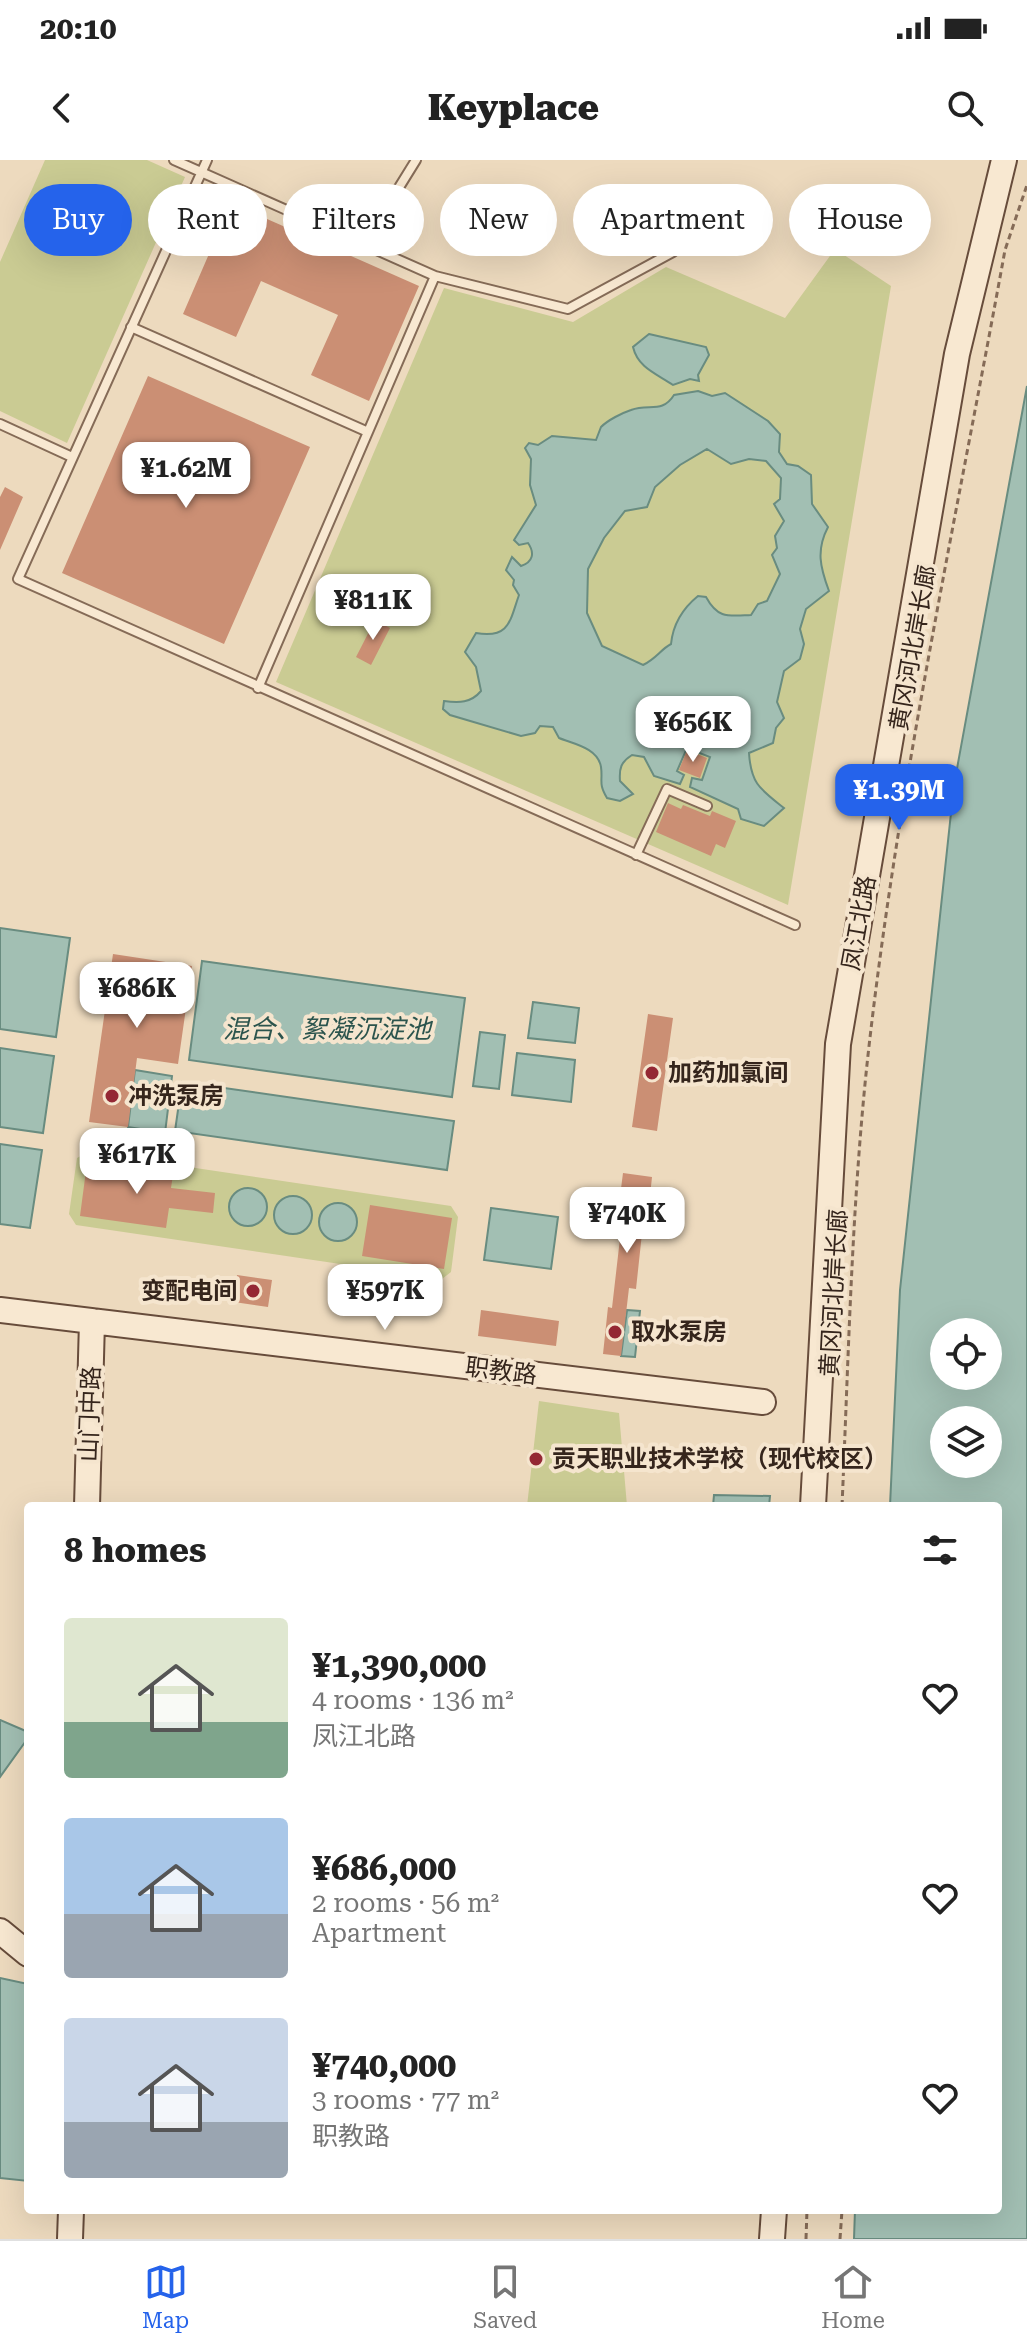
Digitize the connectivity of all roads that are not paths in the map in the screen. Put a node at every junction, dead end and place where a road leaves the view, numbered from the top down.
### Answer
1 (174, 160) edge
2 (207, 160) edge
3 (416, 160) edge
4 (1004, 160) edge
5 (201, 172) junction
6 (401, 184) edge
7 (283, 208) edge
8 (391, 256) edge
9 (666, 256) edge
10 (435, 276) junction
11 (131, 327) junction
12 (0, 424) edge
13 (368, 432) junction
14 (72, 457) junction
15 (258, 688) junction
16 (707, 806) dead end
17 (636, 855) junction
18 (795, 925) dead end
19 (0, 1310) edge
20 (92, 1321) junction
21 (763, 1402) dead end
22 (87, 1502) edge
23 (813, 1502) edge
24 (0, 1931) edge
25 (24, 1951) edge
26 (71, 2214) edge
27 (774, 2214) edge
28 (70, 2239) edge
29 (772, 2239) edge

1 - 5 lane
2 - 5 lane
3 - 6 lane
4 - 23 main road, 凤江北路
5 - 7 lane
5 - 11 lane
8 - 10 lane
9 - 10 lane
10 - 13 lane
11 - 13 lane
11 - 14 lane
12 - 14 lane
13 - 15 lane
14 - 15 lane
15 - 17 lane
16 - 17 lane
17 - 18 lane
19 - 20 main road, 职教路
20 - 21 main road, 职教路
20 - 22 main road, 山门中路
24 - 25 main road
26 - 28 main road
27 - 29 main road

